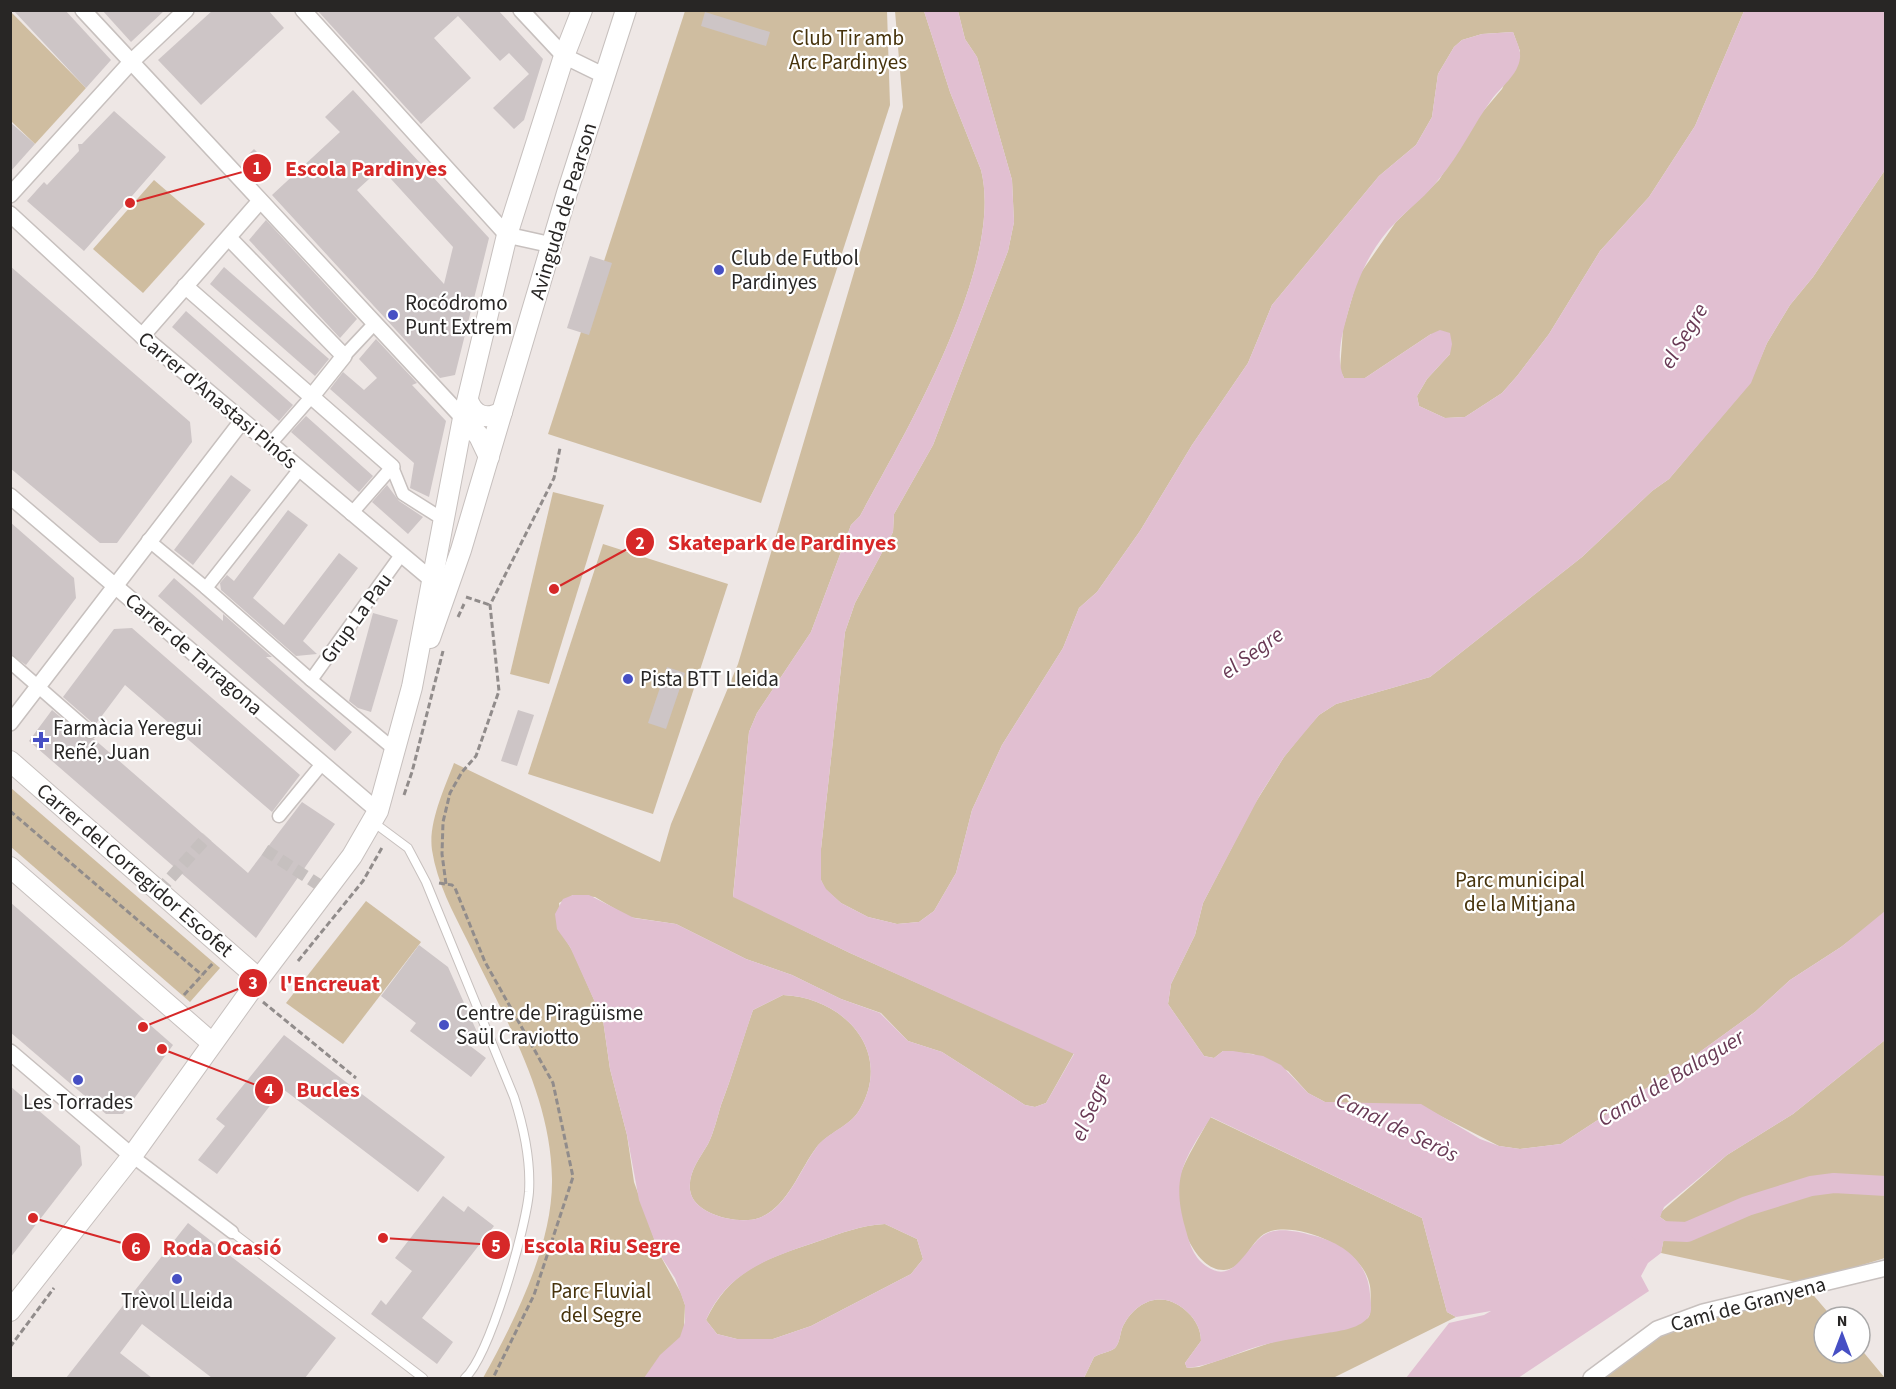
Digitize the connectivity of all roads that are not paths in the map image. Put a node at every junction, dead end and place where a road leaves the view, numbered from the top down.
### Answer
1 (83, 10) edge
2 (186, 10) edge
3 (303, 10) edge
4 (521, 10) edge
5 (582, 10) edge
6 (626, 10) edge
7 (564, 56) junction
8 (131, 62) junction
9 (604, 76) junction
10 (10, 195) edge
11 (260, 201) junction
12 (10, 214) edge
13 (507, 236) junction
14 (229, 238) junction
15 (552, 245) junction
16 (185, 286) junction
17 (375, 323) junction
18 (142, 336) junction
19 (344, 356) junction
20 (312, 396) junction
21 (466, 409) junction
22 (502, 412) junction
23 (242, 421) junction
24 (270, 444) junction
25 (489, 457) junction
26 (392, 467) junction
27 (300, 470) junction
28 (10, 496) edge
29 (351, 514) junction
30 (444, 520) junction
31 (148, 540) junction
32 (401, 555) junction
33 (115, 585) junction
34 (206, 588) junction
35 (448, 590) junction
36 (10, 662) edge
37 (311, 681) junction
38 (38, 686) junction
39 (10, 723) edge
40 (90, 732) dead end
41 (395, 750) junction
42 (10, 761) edge
43 (321, 765) junction
44 (279, 816) dead end
45 (375, 816) junction
46 (10, 867) edge
47 (254, 986) junction
48 (212, 1043) junction
49 (10, 1052) edge
50 (132, 1156) junction
51 (232, 1232) joint
52 (1886, 1268) edge
53 (10, 1311) edge
54 (423, 1378) edge
55 (465, 1378) edge
56 (1591, 1378) edge

1 - 8 street
2 - 8 street
3 - 13 street
4 - 7 street
5 - 7 street, Avinguda de Pearson
6 - 9 street, Avinguda de Pearson
7 - 9 street
7 - 13 street, Avinguda de Pearson
8 - 10 street
8 - 11 street
9 - 15 street, Avinguda de Pearson
11 - 14 street
11 - 17 street
12 - 18 street, Carrer d'Anastasi Pinós
13 - 15 street
13 - 21 street, Avinguda de Pearson
14 - 16 street
14 - 19 street
15 - 22 street, Avinguda de Pearson
16 - 18 street
16 - 20 street
17 - 19 street
17 - 21 street
18 - 23 street, Carrer d'Anastasi Pinós
19 - 20 street
20 - 24 street
20 - 26 street
21 - 22 street
21 - 25 street
21 - 30 street, Avinguda de Pearson
22 - 25 street, Avinguda de Pearson
23 - 24 street, Carrer d'Anastasi Pinós
23 - 31 street
24 - 27 street, Carrer d'Anastasi Pinós
25 - 35 street, Avinguda de Pearson
26 - 29 street
26 - 30 street
27 - 29 street, Carrer d'Anastasi Pinós
27 - 34 street
28 - 33 street, Carrer de Tarragona
29 - 32 street, Carrer d'Anastasi Pinós
30 - 35 street, Avinguda de Pearson
31 - 33 street
31 - 34 street, Grup La Pau
32 - 35 street, Carrer d'Anastasi Pinós
32 - 37 street, Grup La Pau
33 - 38 street
33 - 43 street, Carrer de Tarragona
34 - 37 street, Grup La Pau
35 - 41 street
36 - 38 street
37 - 41 street, Grup La Pau
38 - 39 street
38 - 40 street
41 - 45 street
42 - 47 street, Carrer del Corregidor Escofet
43 - 44 street
43 - 45 street, Carrer de Tarragona
45 - 47 street
45 - 55 lane
46 - 48 street
47 - 48 street
48 - 50 street
49 - 50 street
50 - 51 street
50 - 53 street
51 - 54 lane
52 - 56 street, Camí de Granyena

